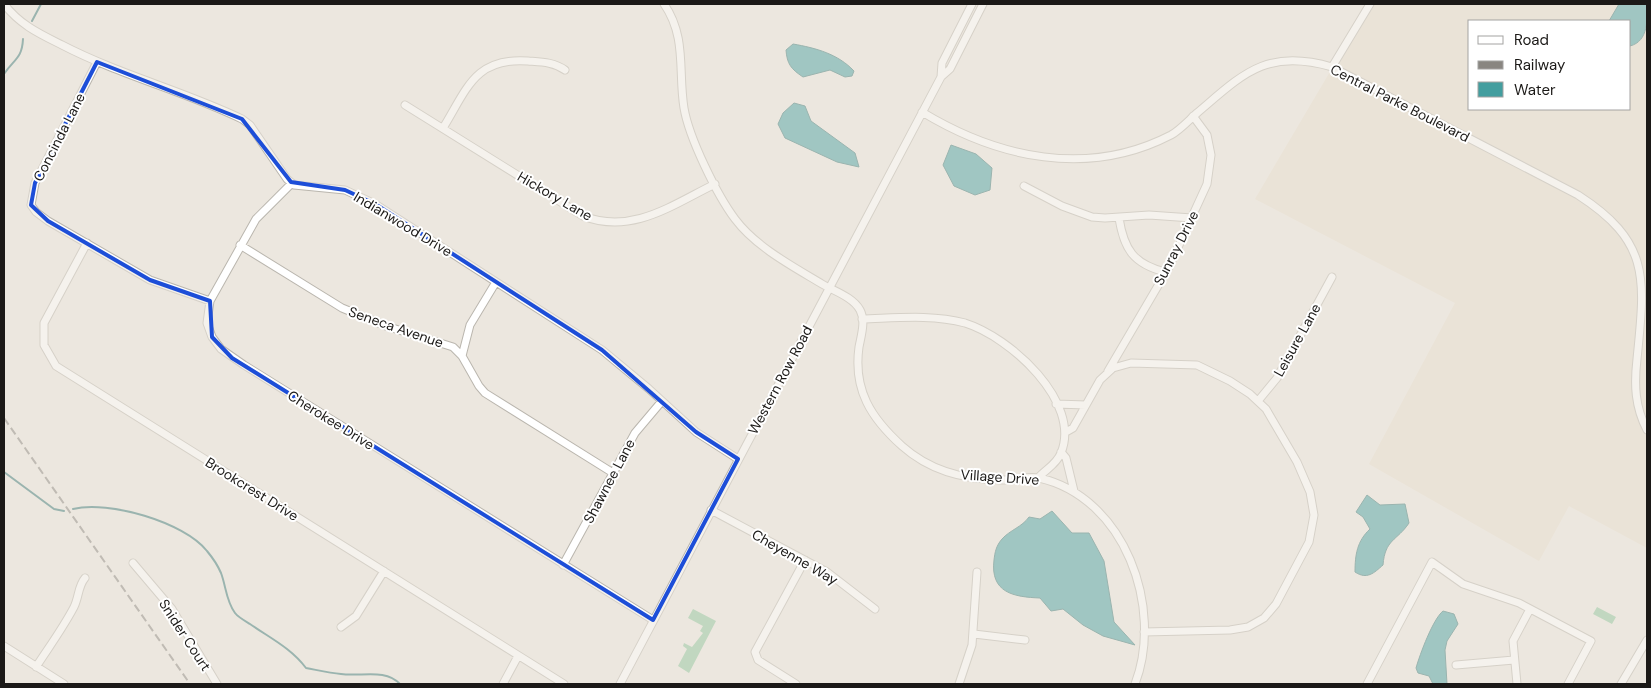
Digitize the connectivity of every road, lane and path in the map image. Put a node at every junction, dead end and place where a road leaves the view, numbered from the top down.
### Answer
1 (4, 4) edge
2 (664, 4) edge
3 (972, 4) edge
4 (983, 4) edge
5 (1370, 4) edge
6 (97, 62) junction
7 (1332, 67) junction
8 (565, 70) dead end
9 (941, 76) junction
10 (405, 105) dead end
11 (922, 112) junction
12 (1193, 116) junction
13 (443, 128) junction
14 (292, 183) junction
15 (715, 184) junction
16 (1024, 186) dead end
17 (1119, 218) junction
18 (1192, 218) junction
19 (87, 243) junction
20 (240, 244) junction
21 (1165, 272) junction
22 (1332, 277) dead end
23 (496, 282) junction
24 (830, 288) junction
25 (210, 301) junction
26 (862, 319) junction
27 (462, 356) junction
28 (1106, 373) junction
29 (1258, 400) junction
30 (662, 401) junction
31 (1056, 404) junction
32 (1086, 405) junction
33 (1647, 430) edge
34 (1066, 432) junction
35 (1061, 452) junction
36 (738, 459) junction
37 (613, 473) junction
38 (1038, 478) junction
39 (1074, 491) junction
40 (711, 510) junction
41 (806, 560) junction
42 (133, 563) dead end
43 (563, 566) junction
44 (384, 571) junction
45 (977, 572) dead end
46 (85, 578) dead end
47 (875, 609) dead end
48 (1530, 609) junction
49 (653, 620) junction
50 (342, 627) dead end
51 (1144, 632) junction
52 (974, 634) junction
53 (1025, 640) dead end
54 (1647, 640) edge
55 (4, 646) edge
56 (518, 656) junction
57 (1514, 660) junction
58 (1456, 666) dead end
59 (36, 667) junction
60 (64, 684) edge
61 (218, 684) edge
62 (503, 684) edge
63 (564, 684) edge
64 (620, 684) edge
65 (796, 684) edge
66 (959, 684) edge
67 (1135, 684) edge
68 (1369, 684) edge
69 (1517, 684) edge
70 (1568, 684) edge
71 (1621, 684) edge

1 - 6 street
2 - 15 street
3 - 9 street, Western Row Road
4 - 9 street, Western Row Road
5 - 7 street
6 - 14 street
6 - 19 street, Concinda Lane
7 - 12 street, Central Parke Boulevard
7 - 33 street, Central Parke Boulevard
8 - 13 street
9 - 11 street, Western Row Road
10 - 13 street, Hickory Lane
11 - 12 street, Central Parke Boulevard
11 - 24 street, Western Row Road
12 - 18 street, Sunray Drive
13 - 15 street, Hickory Lane
14 - 20 street
14 - 23 street, Indianwood Drive
15 - 24 street
16 - 17 street
17 - 18 street
17 - 21 street
18 - 21 street, Sunray Drive
19 - 25 street
19 - 44 street, Brookcrest Drive
20 - 25 street
20 - 27 street, Seneca Avenue
21 - 28 street, Sunray Drive
22 - 29 street, Leisure Lane
23 - 27 street
23 - 30 street, Indianwood Drive
24 - 26 street
24 - 36 street, Western Row Road
25 - 43 street, Cherokee Drive
26 - 31 street
26 - 38 street, Village Drive
27 - 37 street, Seneca Avenue
28 - 29 street
28 - 32 street, Sunray Drive
29 - 51 street
30 - 36 street, Indianwood Drive
30 - 37 street, Shawnee Lane
31 - 32 street
31 - 34 street
32 - 34 street, Sunray Drive
34 - 35 street
35 - 38 street
35 - 39 street
36 - 40 street, Western Row Road
37 - 43 street, Shawnee Lane
38 - 39 street, Village Drive
39 - 51 street, Village Drive
40 - 41 street, Cheyenne Way
40 - 49 street, Western Row Road
41 - 47 street, Cheyenne Way
41 - 65 street
42 - 61 street, Snider Court
43 - 49 street, Cherokee Drive
44 - 50 street
44 - 56 street, Brookcrest Drive
45 - 52 street
46 - 59 street
48 - 57 street
48 - 68 street
48 - 70 street
49 - 64 street, Western Row Road
51 - 67 street, Village Drive
52 - 53 street
52 - 66 street
54 - 71 street
55 - 59 street
56 - 62 street
56 - 63 street, Brookcrest Drive
57 - 58 street
57 - 69 street
59 - 60 street

